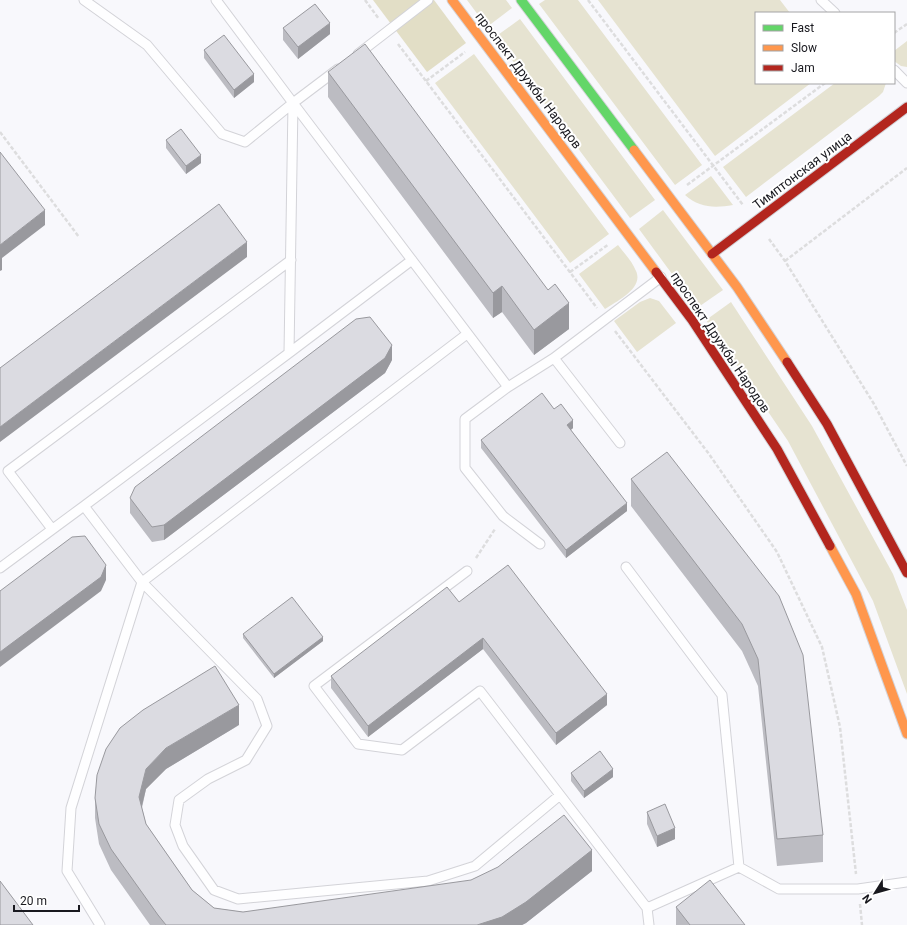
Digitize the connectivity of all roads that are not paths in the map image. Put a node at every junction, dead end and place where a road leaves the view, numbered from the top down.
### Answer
1 (84, 0) edge
2 (216, 0) edge
3 (428, 0) edge
4 (452, 0) edge
5 (521, 0) edge
6 (822, 0) edge
7 (834, 12) edge
8 (895, 71) edge
9 (907, 82) edge
10 (293, 103) junction
11 (907, 107) edge
12 (712, 254) junction
13 (290, 260) junction
14 (412, 260) junction
15 (661, 277) junction
16 (467, 334) junction
17 (289, 353) junction
18 (554, 358) junction
19 (508, 387) junction
20 (620, 443) dead end
21 (4, 471) edge
22 (84, 506) junction
23 (52, 530) junction
24 (540, 544) dead end
25 (626, 567) dead end
26 (0, 568) edge
27 (467, 571) road end
28 (907, 573) edge
29 (142, 582) junction
30 (907, 734) edge
31 (560, 795) junction
32 (739, 867) junction
33 (907, 882) edge
34 (647, 908) junction
35 (100, 925) edge
36 (649, 925) edge

1 - 10 lane
2 - 10 lane
3 - 10 lane
4 - 15 street, проспект Дружбы Народов
5 - 12 street
6 - 7 lane
8 - 9 lane
10 - 13 lane
10 - 14 lane
11 - 12 street, Тимптонская улица
12 - 28 street
13 - 17 lane
13 - 21 lane
14 - 16 lane
14 - 17 lane
15 - 18 lane
15 - 30 street, проспект Дружбы Народов
16 - 19 lane
16 - 29 lane
17 - 22 lane
18 - 19 lane
18 - 20 lane
19 - 24 lane
21 - 23 lane
22 - 23 lane
22 - 29 lane
23 - 26 lane
25 - 32 lane
27 - 31 lane
29 - 31 lane
29 - 35 lane
31 - 34 lane
32 - 33 lane
32 - 34 lane
34 - 36 lane

